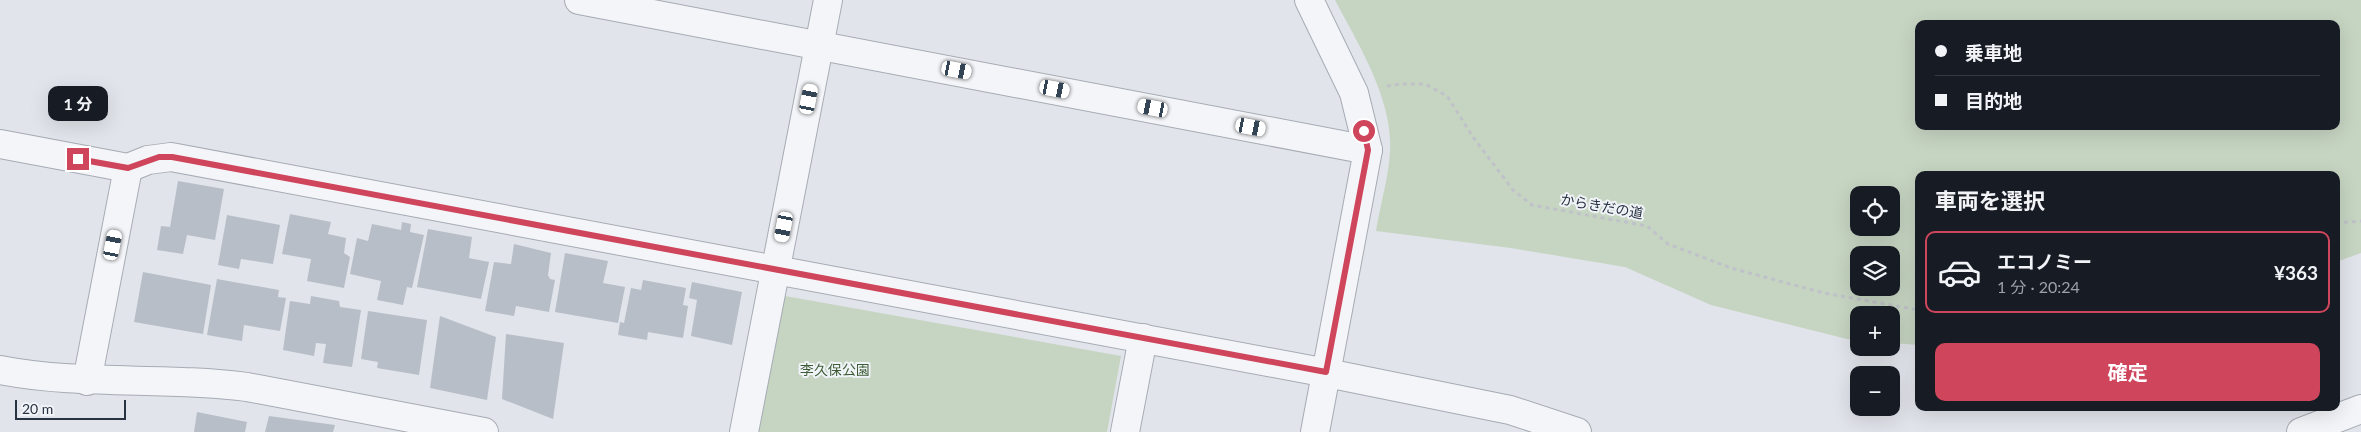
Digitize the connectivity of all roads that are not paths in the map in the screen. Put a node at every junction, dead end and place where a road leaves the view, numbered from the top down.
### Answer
1 (579, 0) edge
2 (828, 0) edge
3 (1309, 0) edge
4 (820, 44) junction
5 (0, 144) edge
6 (1368, 150) junction
7 (128, 168) junction
8 (775, 271) junction
9 (1143, 338) junction
10 (0, 370) edge
11 (1326, 372) junction
12 (87, 381) junction
13 (2361, 408) edge
14 (1508, 421) edge
15 (484, 432) edge
16 (744, 432) edge
17 (1125, 432) edge
18 (1315, 432) edge
19 (1576, 432) edge
20 (2301, 432) edge

1 - 4 street
2 - 4 street
3 - 6 street
4 - 6 street
4 - 8 street
5 - 7 street
6 - 11 street
7 - 8 street
7 - 12 street
8 - 9 street
8 - 16 street
9 - 11 street
9 - 17 street
10 - 12 street
11 - 14 street
11 - 18 street
12 - 15 street
13 - 20 street
14 - 19 street

